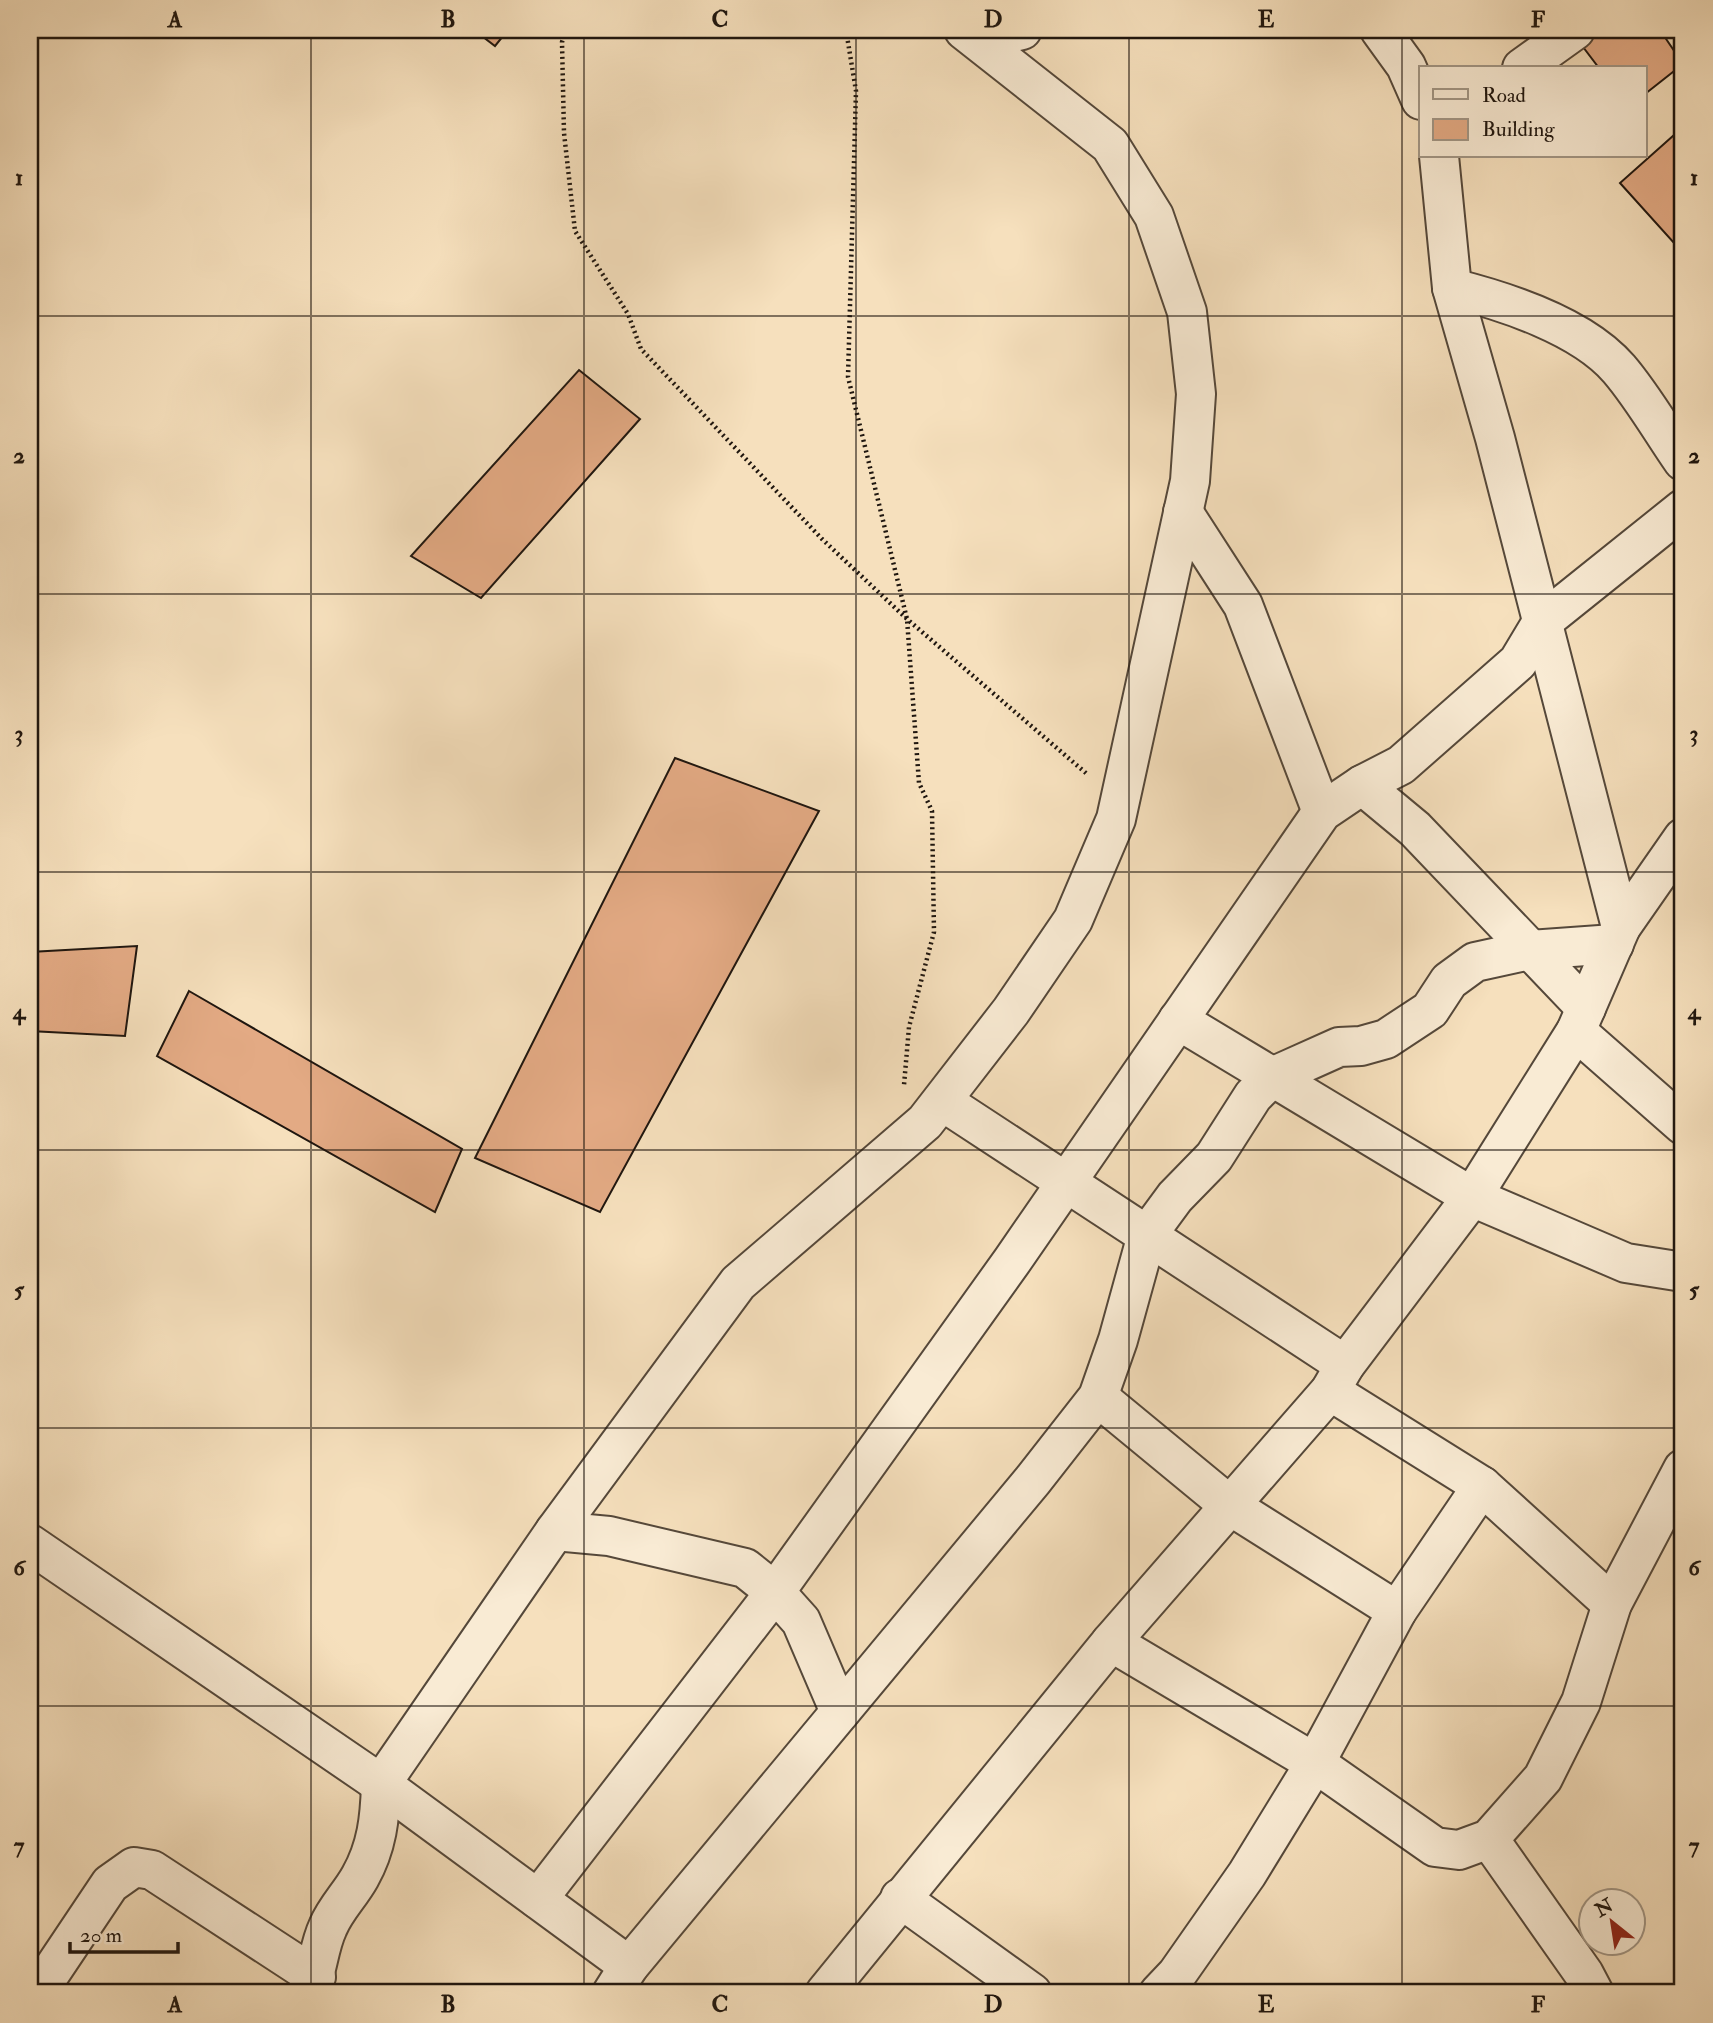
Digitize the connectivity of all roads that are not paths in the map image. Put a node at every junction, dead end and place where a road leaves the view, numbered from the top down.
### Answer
1 (1022, 30) edge
2 (1380, 30) edge
3 (1575, 30) edge
4 (971, 35) edge
5 (1525, 66) edge
6 (1419, 95) edge
7 (1439, 158) edge
8 (1452, 288) junction
9 (1683, 461) edge
10 (1683, 509) edge
11 (1183, 512) junction
12 (1542, 622) junction
13 (1362, 785) junction
14 (1322, 812) junction
15 (1683, 838) edge
16 (1617, 936) junction
17 (1530, 950) junction
18 (1581, 1019) junction
19 (1178, 1020) junction
20 (1272, 1077) junction
21 (942, 1101) junction
22 (1683, 1125) edge
23 (1067, 1182) junction
24 (1472, 1197) junction
25 (1147, 1235) junction
26 (1683, 1272) edge
27 (1338, 1378) junction
28 (1098, 1397) junction
29 (1683, 1469) edge
30 (1482, 1486) junction
31 (1229, 1505) junction
32 (555, 1531) junction
33 (30, 1544) edge
34 (775, 1592) junction
35 (1612, 1604) junction
36 (1397, 1611) junction
37 (1111, 1642) junction
38 (840, 1712) junction
39 (1315, 1763) junction
40 (381, 1784) junction
41 (1489, 1839) junction
42 (900, 1898) junction
43 (538, 1899) junction
44 (621, 1980) edge
45 (312, 1985) edge
46 (37, 1993) edge
47 (825, 1993) edge
48 (1032, 1993) edge
49 (1159, 1993) edge
50 (1594, 1993) edge

1 - 4 street
2 - 6 street
3 - 5 street
4 - 11 street
7 - 8 street
8 - 9 street
8 - 12 street
10 - 12 street
11 - 14 street
11 - 21 street
12 - 13 street
12 - 16 street
13 - 14 street
13 - 17 street
14 - 19 street
15 - 16 street
16 - 17 street
16 - 18 street
17 - 18 street
17 - 20 street
18 - 22 street
18 - 24 street
19 - 20 street
19 - 23 street
20 - 24 street
20 - 25 street
21 - 23 street
21 - 32 street
23 - 25 street
23 - 34 street
24 - 26 street
24 - 27 street
25 - 27 street
25 - 28 street
27 - 30 street
27 - 31 street
28 - 31 street
28 - 38 street
29 - 35 street
30 - 35 street
30 - 36 street
31 - 36 street
31 - 37 street
32 - 34 street
32 - 40 street
33 - 40 street
34 - 38 street
34 - 43 street
35 - 41 street
36 - 39 street
37 - 39 street
37 - 42 street
38 - 44 street
39 - 41 street
39 - 49 street
40 - 43 street
40 - 45 street
41 - 50 street
42 - 47 street
42 - 48 street
43 - 44 street
45 - 46 street

